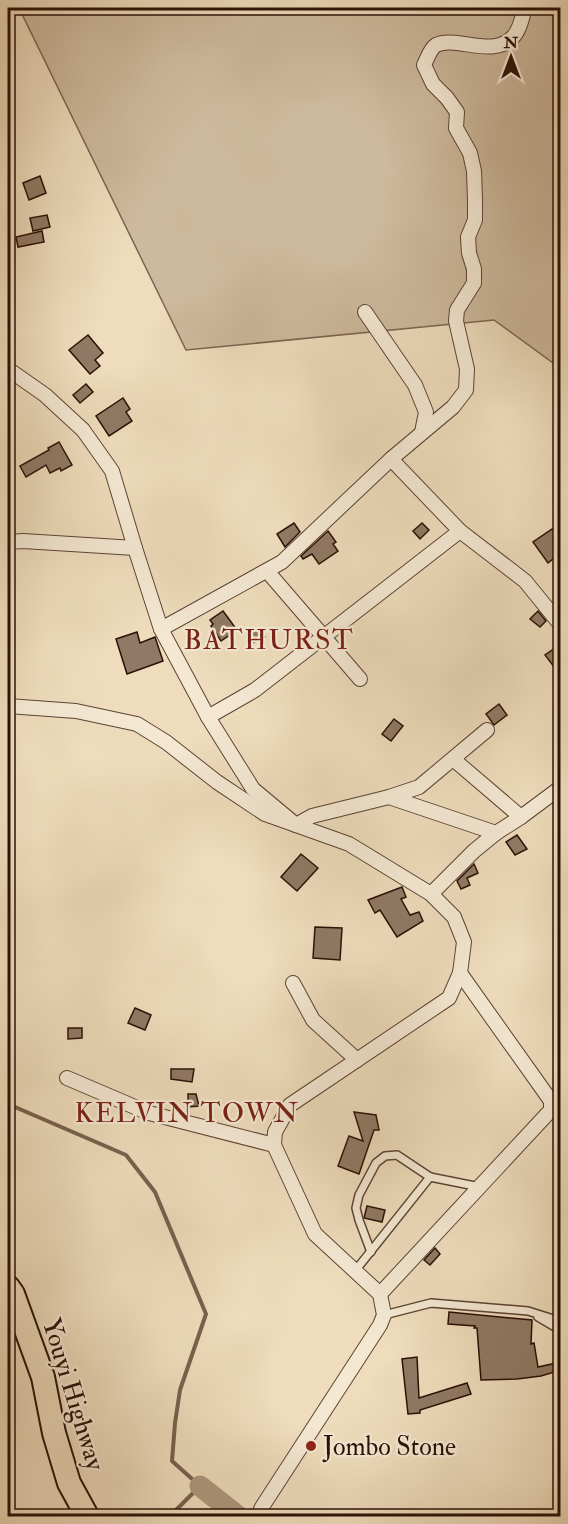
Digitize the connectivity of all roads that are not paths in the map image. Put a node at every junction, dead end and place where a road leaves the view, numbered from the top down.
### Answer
1 (525, 8) edge
2 (365, 312) dead end
3 (8, 369) edge
4 (422, 432) junction
5 (391, 459) junction
6 (460, 531) junction
7 (8, 542) edge
8 (135, 548) junction
9 (267, 571) junction
10 (561, 624) edge
11 (161, 629) junction
12 (324, 637) junction
13 (360, 679) dead end
14 (8, 706) edge
15 (208, 717) junction
16 (487, 730) dead end
17 (453, 759) junction
18 (561, 788) edge
19 (389, 797) junction
20 (520, 817) junction
21 (296, 825) junction
22 (496, 832) junction
23 (431, 894) junction
24 (460, 973) junction
25 (292, 983) dead end
26 (357, 1060) junction
27 (67, 1078) dead end
28 (274, 1145) junction
29 (430, 1177) junction
30 (480, 1187) junction
31 (371, 1252) junction
32 (355, 1271) junction
33 (8, 1287) edge
34 (380, 1294) junction
35 (528, 1311) junction
36 (384, 1315) junction
37 (561, 1321) edge
38 (561, 1330) edge
39 (87, 1516) edge
40 (258, 1516) edge

1 - 4 street
2 - 4 street
3 - 8 street
4 - 5 street
5 - 6 street
5 - 9 street
6 - 10 street
6 - 12 street
7 - 8 street
8 - 11 street
9 - 11 street
9 - 12 street
11 - 15 street
12 - 13 street
12 - 15 street
14 - 21 street
15 - 21 street
16 - 17 street
17 - 19 street
17 - 20 street
18 - 20 street
19 - 21 street
19 - 22 street
20 - 22 street
21 - 23 street
22 - 23 street
23 - 24 street
24 - 26 street
24 - 30 street
25 - 26 street
26 - 28 street
27 - 28 street
28 - 32 street
29 - 30 lane
29 - 31 lane
29 - 31 lane
30 - 34 street
31 - 32 lane
32 - 34 street
33 - 39 main road, Youyi Highway
34 - 36 street
35 - 36 lane
35 - 37 lane
35 - 38 lane
36 - 40 street

